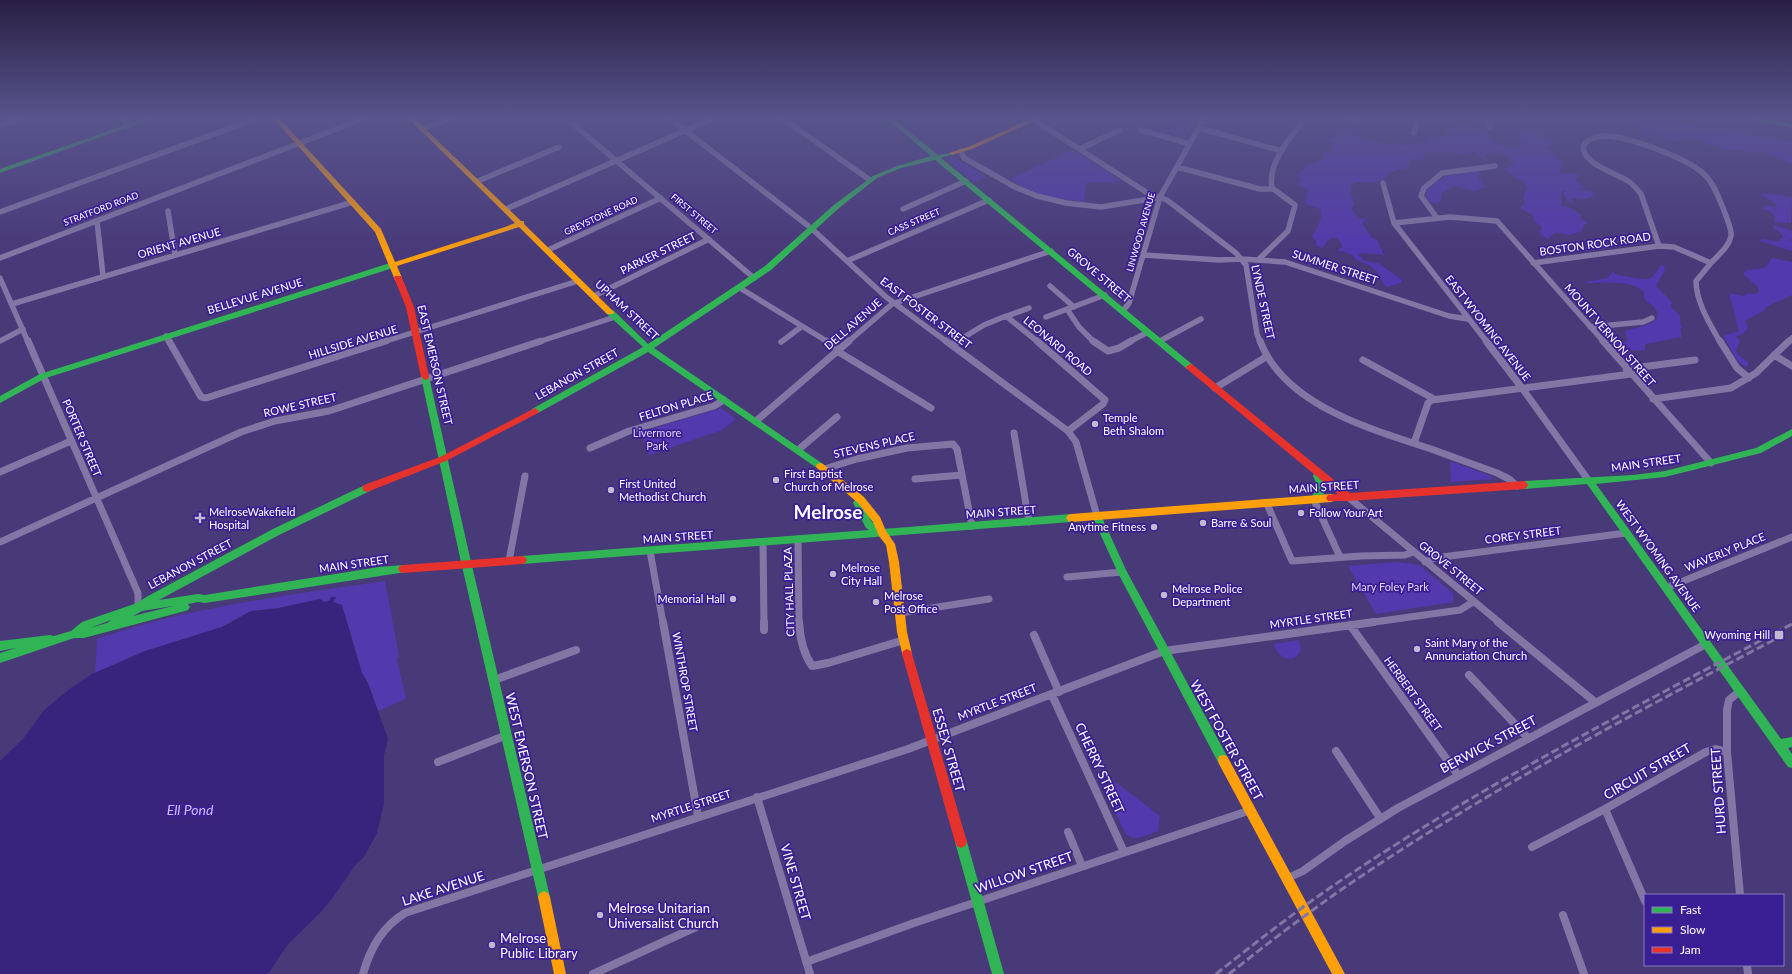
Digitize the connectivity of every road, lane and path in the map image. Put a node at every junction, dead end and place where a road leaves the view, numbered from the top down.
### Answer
1 (21, 163) edge
2 (133, 163) edge
3 (246, 163) edge
4 (318, 163) edge
5 (458, 163) edge
6 (521, 163) edge
7 (608, 163) edge
8 (620, 163) edge
9 (727, 163) edge
10 (847, 163) edge
11 (915, 163) edge
12 (943, 163) edge
13 (973, 163) edge
14 (1102, 163) edge
15 (1179, 163) edge
16 (1277, 163) edge
17 (1596, 163) edge
18 (1687, 163) edge
19 (1496, 166) dead end
20 (1177, 167) junction
21 (0, 171) edge
22 (870, 180) junction
23 (966, 181) junction
24 (478, 182) junction
25 (1383, 183) dead end
26 (1273, 189) junction
27 (661, 198) junction
28 (1160, 198) junction
29 (989, 200) junction
30 (353, 202) junction
31 (506, 209) junction
32 (902, 209) dead end
33 (168, 211) dead end
34 (0, 212) edge
35 (1437, 218) junction
36 (97, 221) junction
37 (521, 223) junction
38 (1394, 223) junction
39 (812, 228) junction
40 (709, 239) junction
41 (1659, 246) junction
42 (548, 250) junction
43 (1051, 251) junction
44 (175, 255) junction
45 (1144, 255) junction
46 (0, 258) edge
47 (1242, 259) junction
48 (1258, 260) junction
49 (847, 261) junction
50 (1533, 263) junction
51 (1711, 263) junction
52 (393, 265) junction
53 (104, 276) junction
54 (0, 278) edge
55 (754, 278) junction
56 (578, 281) junction
57 (2, 286) edge
58 (1050, 286) dead end
59 (740, 288) junction
60 (1104, 295) junction
61 (594, 296) junction
62 (894, 303) junction
63 (12, 304) junction
64 (1074, 307) junction
65 (1029, 308) dead end
66 (1067, 309) junction
67 (1122, 311) junction
68 (1008, 316) junction
69 (615, 317) junction
70 (1046, 317) dead end
71 (1652, 318) dead end
72 (1201, 319) dead end
73 (1468, 319) junction
74 (802, 327) junction
75 (1590, 327) junction
76 (23, 329) junction
77 (1148, 332) junction
78 (416, 333) junction
79 (166, 336) junction
80 (1792, 338) edge
81 (0, 341) edge
82 (1160, 341) junction
83 (781, 342) dead end
84 (952, 345) junction
85 (648, 348) junction
86 (838, 350) junction
87 (1774, 355) junction
88 (1266, 357) junction
89 (1364, 360) dead end
90 (1696, 360) dead end
91 (1792, 366) edge
92 (1628, 372) junction
93 (43, 376) junction
94 (1749, 378) junction
95 (426, 379) junction
96 (1215, 388) junction
97 (1522, 388) junction
98 (1434, 399) junction
99 (1653, 399) junction
100 (0, 400) edge
101 (724, 400) junction
102 (930, 408) dead end
103 (837, 417) dead end
104 (756, 421) junction
105 (1068, 431) junction
106 (1792, 432) edge
107 (1014, 434) dead end
108 (71, 441) junction
109 (1414, 443) junction
110 (590, 448) dead end
111 (798, 450) junction
112 (1293, 452) junction
113 (443, 459) junction
114 (1711, 463) junction
115 (824, 469) junction
116 (0, 472) edge
117 (962, 475) junction
118 (525, 476) dead end
119 (915, 479) dead end
120 (1589, 481) junction
121 (1517, 486) junction
122 (1348, 497) junction
123 (95, 498) junction
124 (1314, 500) junction
125 (1267, 504) junction
126 (1097, 516) junction
127 (1030, 522) junction
128 (972, 526) junction
129 (882, 533) junction
130 (1626, 533) junction
131 (1792, 537) edge
132 (798, 539) junction
133 (0, 542) edge
134 (763, 542) junction
135 (650, 551) junction
136 (1413, 552) junction
137 (1340, 557) junction
138 (509, 561) junction
139 (1425, 562) junction
140 (468, 564) junction
141 (1122, 572) junction
142 (1067, 577) dead end
143 (1666, 588) junction
144 (206, 599) junction
145 (989, 599) dead end
146 (1473, 602) junction
147 (138, 607) junction
148 (900, 613) junction
149 (1350, 625) junction
150 (110, 627) junction
151 (764, 630) dead end
152 (70, 635) junction
153 (1034, 635) dead end
154 (904, 640) junction
155 (1706, 644) junction
156 (0, 646) edge
157 (576, 650) dead end
158 (1164, 651) junction
159 (0, 658) edge
160 (1469, 675) dead end
161 (494, 680) junction
162 (1740, 691) junction
163 (1056, 693) junction
164 (1595, 702) junction
165 (507, 735) junction
166 (1528, 738) junction
167 (933, 740) junction
168 (1792, 742) edge
169 (1779, 744) junction
170 (1336, 751) dead end
171 (1727, 752) junction
172 (438, 762) dead end
173 (1792, 762) edge
174 (1458, 775) junction
175 (758, 797) junction
176 (1605, 809) junction
177 (1251, 810) junction
178 (698, 816) junction
179 (1380, 818) junction
180 (1068, 832) dead end
181 (1532, 847) dead end
182 (1124, 852) junction
183 (1082, 866) junction
184 (538, 870) junction
185 (1288, 878) junction
186 (1740, 894) edge
187 (1644, 899) edge
188 (978, 901) junction
189 (1563, 915) dead end
190 (696, 927) dead end
191 (806, 962) junction
192 (363, 974) edge
193 (560, 974) edge
194 (593, 974) edge
195 (810, 974) edge
196 (998, 974) edge
197 (1339, 974) edge
198 (1584, 974) edge

1 - 21 main road
2 - 34 street
3 - 36 street, STRATFORD ROAD
4 - 30 main road, EAST EMERSON STREET
5 - 24 main road, UPHAM STREET
6 - 24 street
7 - 31 street
8 - 27 street, FIRST STREET
9 - 39 street, EAST FOSTER STREET
10 - 22 street
11 - 22 main road, LEBANON STREET
12 - 23 main road, GROVE STREET
13 - 28 street
14 - 28 street, LYNDE STREET
15 - 20 street, LINWOOD AVENUE
16 - 26 street
17 - 41 street, BOSTON ROCK ROAD
18 - 51 street, BOSTON ROCK ROAD
19 - 35 street
20 - 26 street
20 - 28 street, LINWOOD AVENUE
22 - 39 main road, LEBANON STREET
23 - 29 main road, GROVE STREET
23 - 32 street
24 - 31 main road, UPHAM STREET
25 - 38 street, EAST WYOMING AVENUE
26 - 48 street
27 - 40 street, FIRST STREET
27 - 42 street, GREYSTONE ROAD
28 - 45 street, LINWOOD AVENUE
28 - 47 street, LYNDE STREET
29 - 43 main road, GROVE STREET
29 - 49 street, CASS STREET
30 - 44 street, ORIENT AVENUE
30 - 52 main road, EAST EMERSON STREET
31 - 37 main road, UPHAM STREET
33 - 44 street
35 - 38 street
35 - 50 street, MOUNT VERNON STREET
36 - 46 street, STRATFORD ROAD
36 - 53 street
37 - 42 main road, UPHAM STREET
37 - 52 main road, BELLEVUE AVENUE
38 - 73 street, EAST WYOMING AVENUE
39 - 49 street, EAST FOSTER STREET
39 - 55 main road, LEBANON STREET
40 - 55 street, FIRST STREET
40 - 61 street, PARKER STREET
41 - 50 street, BOSTON ROCK ROAD
41 - 51 street, BOSTON ROCK ROAD
42 - 56 main road, UPHAM STREET
43 - 60 main road, GROVE STREET
43 - 62 street, DELL AVENUE
44 - 53 street, ORIENT AVENUE
45 - 47 street, SUMMER STREET
45 - 67 street, LINWOOD AVENUE
47 - 48 street, SUMMER STREET
47 - 88 street, LYNDE STREET
48 - 73 street, SUMMER STREET
49 - 62 street, EAST FOSTER STREET
50 - 75 street, MOUNT VERNON STREET
51 - 94 street, BOSTON ROCK ROAD
52 - 78 main road, EAST EMERSON STREET
52 - 79 main road, BELLEVUE AVENUE
53 - 63 street, ORIENT AVENUE
54 - 57 street, PORTER STREET
55 - 59 main road, LEBANON STREET
56 - 61 main road, UPHAM STREET
56 - 78 street, HILLSIDE AVENUE
57 - 63 street, PORTER STREET
58 - 64 street
59 - 74 street
59 - 85 main road, LEBANON STREET
60 - 64 street
60 - 67 main road, GROVE STREET
61 - 69 main road, UPHAM STREET
62 - 84 street, EAST FOSTER STREET
62 - 86 street, DELL AVENUE
63 - 76 street, PORTER STREET
64 - 66 street
65 - 68 street
66 - 70 street
66 - 77 street
67 - 77 main road, GROVE STREET
68 - 84 street, LEONARD ROAD
68 - 105 street, LEONARD ROAD
69 - 85 main road, UPHAM STREET
69 - 95 street, ROWE STREET
71 - 75 street
72 - 82 street
73 - 97 street, EAST WYOMING AVENUE
74 - 83 street
74 - 86 street
75 - 92 street, MOUNT VERNON STREET
76 - 81 street
76 - 93 street, PORTER STREET
77 - 82 main road, GROVE STREET
78 - 79 street, HILLSIDE AVENUE
78 - 95 main road, EAST EMERSON STREET
79 - 93 main road, BELLEVUE AVENUE
80 - 87 street
82 - 96 main road, GROVE STREET
84 - 105 street, EAST FOSTER STREET
85 - 101 main road, UPHAM STREET
85 - 113 main road, LEBANON STREET
86 - 102 street
86 - 104 street, DELL AVENUE
87 - 91 street
87 - 94 street
88 - 96 street
88 - 109 street, LYNDE STREET
89 - 98 street
90 - 92 street
92 - 97 street
92 - 99 street, MOUNT VERNON STREET
93 - 100 main road, BELLEVUE AVENUE
93 - 108 street, PORTER STREET
94 - 99 street
95 - 113 main road, EAST EMERSON STREET
95 - 123 street, ROWE STREET
96 - 112 main road, GROVE STREET
97 - 98 street
97 - 120 street, EAST WYOMING AVENUE
98 - 109 street
99 - 114 street, MOUNT VERNON STREET
101 - 104 main road, UPHAM STREET
101 - 110 street, FELTON PLACE
103 - 111 street
104 - 111 main road, UPHAM STREET
105 - 126 street, EAST FOSTER STREET
106 - 114 main road, MAIN STREET
107 - 127 street
108 - 116 street
108 - 123 street, PORTER STREET
109 - 121 street, LYNDE STREET
111 - 115 main road, UPHAM STREET
112 - 122 main road, GROVE STREET
112 - 124 main road, GROVE STREET
113 - 140 main road, EAST EMERSON STREET
113 - 147 main road, LEBANON STREET
114 - 120 main road, MAIN STREET
115 - 117 street, STEVENS PLACE
115 - 129 main road, UPHAM STREET
117 - 119 street
117 - 128 street
118 - 138 street
120 - 121 main road, MAIN STREET
120 - 130 main road, WEST WYOMING AVENUE
121 - 122 main road, MAIN STREET
122 - 124 main road, MAIN STREET
122 - 136 street, GROVE STREET
123 - 133 street, ROWE STREET
123 - 147 street, PORTER STREET
124 - 125 main road, MAIN STREET
124 - 137 street
125 - 126 main road, MAIN STREET
125 - 137 street
126 - 127 main road, MAIN STREET
126 - 141 main road, WEST FOSTER STREET
127 - 128 main road, MAIN STREET
128 - 129 main road, MAIN STREET
129 - 132 main road, MAIN STREET
129 - 148 main road, ESSEX STREET
130 - 139 street, COREY STREET
130 - 143 main road, WEST WYOMING AVENUE
131 - 143 street, WAVERLY PLACE
132 - 134 main road, MAIN STREET
132 - 154 street, CITY HALL PLAZA
134 - 135 main road, MAIN STREET
134 - 151 street
135 - 138 main road, MAIN STREET
135 - 178 street, WINTHROP STREET
136 - 137 street
136 - 139 street, GROVE STREET
138 - 140 main road, MAIN STREET
139 - 146 street, GROVE STREET
140 - 144 main road, MAIN STREET
140 - 161 main road, WEST EMERSON STREET
141 - 142 street
141 - 158 main road, WEST FOSTER STREET
143 - 155 main road, WEST WYOMING AVENUE
144 - 147 main road, MAIN STREET
144 - 150 main road, MAIN STREET
145 - 148 street
146 - 149 street, MYRTLE STREET
146 - 164 street, GROVE STREET
147 - 150 main road, LEBANON STREET
147 - 152 main road, MAIN STREET
148 - 154 main road, ESSEX STREET
149 - 158 street, MYRTLE STREET
149 - 174 street, HERBERT STREET
150 - 152 main road, MAIN STREET
152 - 156 main road
152 - 159 main road, MAIN STREET
153 - 163 street, CHERRY STREET
154 - 167 main road, ESSEX STREET
155 - 162 main road, WEST WYOMING AVENUE
155 - 164 street, BERWICK STREET
157 - 161 street
158 - 163 street, MYRTLE STREET
158 - 177 main road, WEST FOSTER STREET
160 - 166 street
161 - 165 main road, WEST EMERSON STREET
162 - 169 main road, WEST WYOMING AVENUE
162 - 171 street, HURD STREET
163 - 167 street, MYRTLE STREET
163 - 182 street, CHERRY STREET
164 - 166 street, BERWICK STREET
165 - 172 street
165 - 184 main road, WEST EMERSON STREET
166 - 174 street, BERWICK STREET
167 - 175 street, MYRTLE STREET
167 - 188 main road, ESSEX STREET
168 - 169 main road
169 - 173 main road, WEST WYOMING AVENUE
170 - 179 street
171 - 176 street, CIRCUIT STREET
171 - 186 street, HURD STREET
174 - 179 street, BERWICK STREET
175 - 178 street, MYRTLE STREET
175 - 191 street, VINE STREET
176 - 181 street
176 - 187 street, CIRCUIT STREET
177 - 182 street, WILLOW STREET
177 - 185 main road, WEST FOSTER STREET
178 - 184 street, MYRTLE STREET
179 - 185 street, BERWICK STREET
180 - 183 street
182 - 183 street, WILLOW STREET
183 - 188 street, WILLOW STREET
184 - 192 street, LAKE AVENUE
184 - 193 main road, WEST EMERSON STREET
185 - 197 main road, WEST FOSTER STREET
188 - 191 street, WILLOW STREET
188 - 196 main road, ESSEX STREET
189 - 198 street
190 - 194 street
191 - 195 street, VINE STREET

